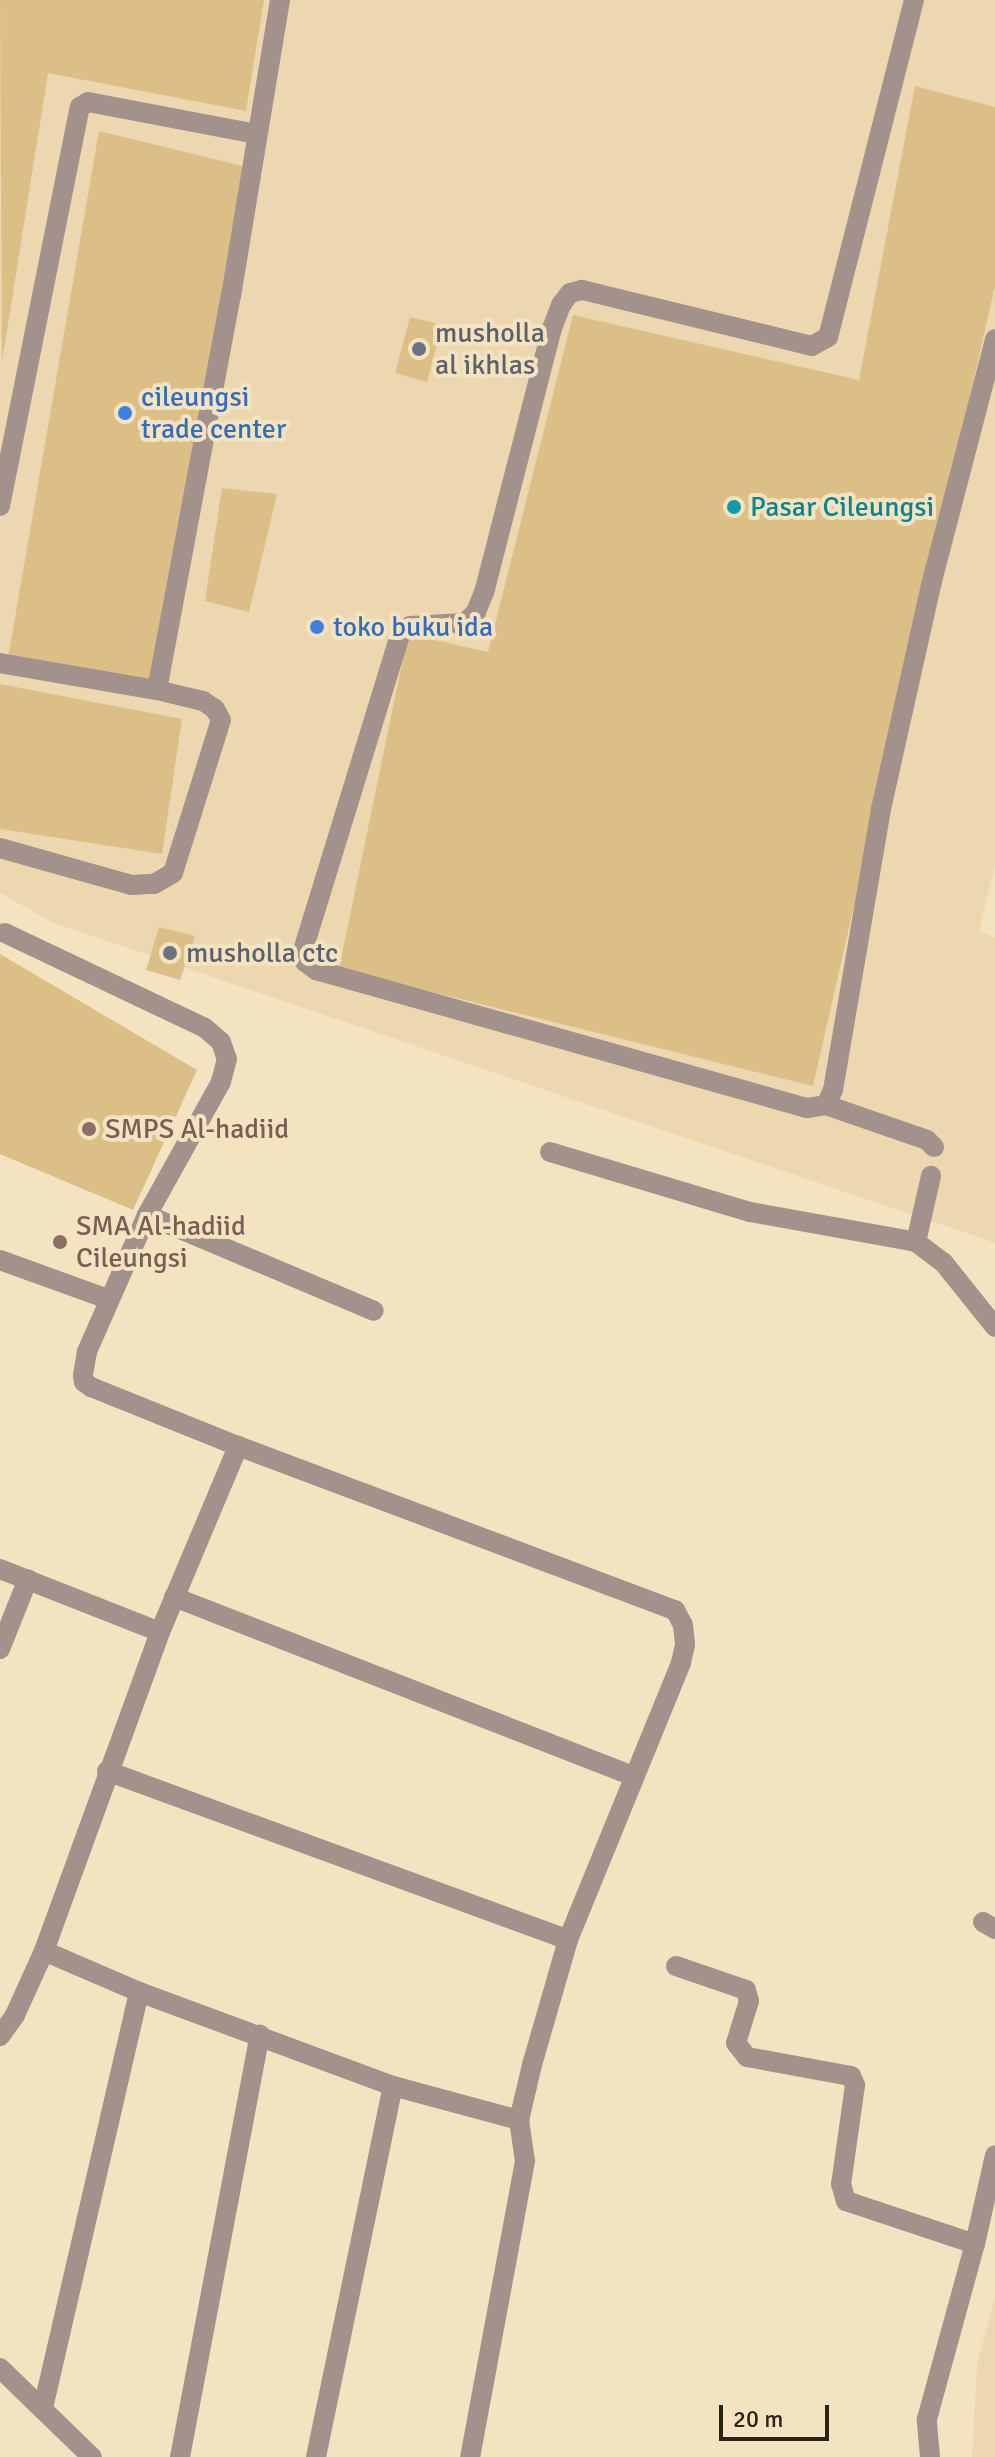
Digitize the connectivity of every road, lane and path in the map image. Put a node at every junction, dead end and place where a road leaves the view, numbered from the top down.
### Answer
1 (280, 0) edge
2 (914, 0) edge
3 (256, 134) junction
4 (995, 339) edge
5 (0, 506) edge
6 (0, 663) edge
7 (157, 690) junction
8 (0, 848) edge
9 (5, 933) dead end
10 (826, 1105) junction
11 (934, 1147) dead end
12 (550, 1152) dead end
13 (931, 1176) dead end
14 (147, 1215) junction
15 (916, 1242) junction
16 (0, 1260) edge
17 (108, 1299) junction
18 (374, 1311) dead end
19 (995, 1327) edge
20 (238, 1446) junction
21 (0, 1569) edge
22 (28, 1579) junction
23 (174, 1597) junction
24 (160, 1632) junction
25 (0, 1649) edge
26 (107, 1771) junction
27 (634, 1776) junction
28 (568, 1940) junction
29 (44, 1951) junction
30 (676, 1966) dead end
31 (139, 1992) junction
32 (8, 2013) edge
33 (260, 2035) junction
34 (0, 2036) edge
35 (393, 2086) junction
36 (519, 2120) junction
37 (995, 2155) edge
38 (975, 2244) junction
39 (0, 2368) edge
40 (43, 2408) junction
41 (92, 2457) edge
42 (180, 2457) edge
43 (316, 2457) edge
44 (470, 2457) edge
45 (930, 2457) edge

1 - 3 street
2 - 10 street
3 - 5 street
3 - 7 street
4 - 10 street
6 - 7 street
7 - 8 street
9 - 14 street
10 - 11 street
12 - 15 street
13 - 15 street
14 - 17 street
14 - 18 street
15 - 19 street
16 - 17 street
17 - 20 street
20 - 23 street
20 - 27 street
21 - 22 street
22 - 24 street
22 - 25 street
23 - 24 street
23 - 27 street
24 - 26 street
26 - 28 street
26 - 29 street
27 - 28 street
28 - 36 street
29 - 31 street
29 - 32 street
30 - 38 street
31 - 33 street
31 - 40 street
32 - 34 street
33 - 35 street
33 - 42 street
35 - 36 street
35 - 43 street
36 - 44 street
37 - 38 street
38 - 45 street
39 - 40 street
40 - 41 street

